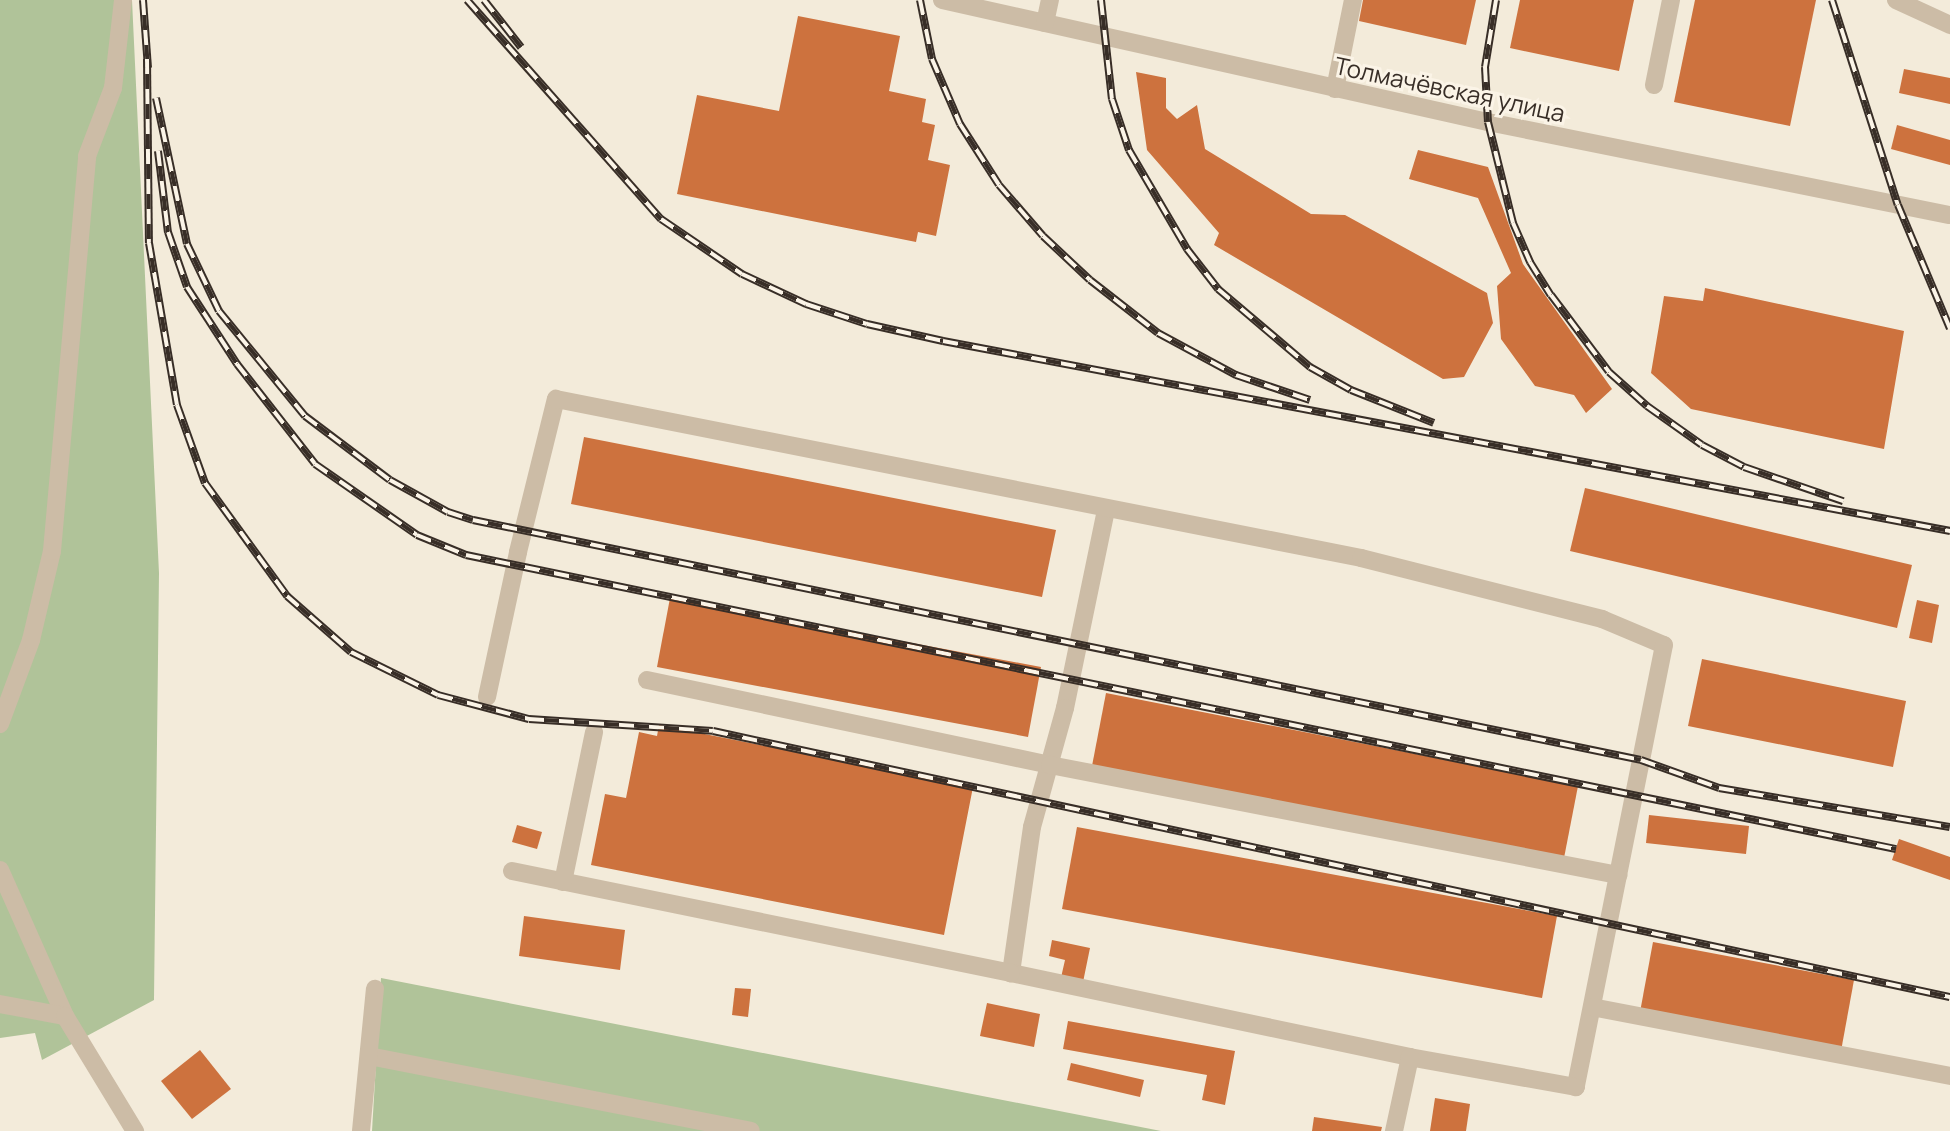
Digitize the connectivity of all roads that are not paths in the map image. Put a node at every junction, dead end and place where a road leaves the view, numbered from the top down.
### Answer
1 (123, 0) edge
2 (942, 0) edge
3 (1050, 0) edge
4 (1353, 0) edge
5 (1671, 0) edge
6 (1896, 0) edge
7 (1045, 23) junction
8 (1950, 25) edge
9 (1654, 85) dead end
10 (1335, 89) junction
11 (1950, 215) edge
12 (1106, 510) junction
13 (647, 680) dead end
14 (487, 697) dead end
15 (0, 724) edge
16 (594, 732) dead end
17 (1050, 765) junction
18 (0, 870) edge
19 (512, 871) dead end
20 (1618, 875) junction
21 (563, 882) junction
22 (1011, 973) junction
23 (375, 989) dead end
24 (0, 1004) edge
25 (1592, 1007) junction
26 (65, 1016) junction
27 (369, 1056) junction
28 (1410, 1057) junction
29 (1950, 1076) edge
30 (135, 1131) edge
31 (361, 1131) edge
32 (751, 1131) edge
33 (1394, 1131) edge

1 - 15 street
2 - 7 street, Толмачёвская улица
3 - 7 street
4 - 10 street
5 - 9 street
6 - 8 street
7 - 10 street, Толмачёвская улица
10 - 11 street, Толмачёвская улица
12 - 14 street
12 - 17 street
12 - 20 street
13 - 17 street
16 - 21 street
17 - 20 street
17 - 22 street
18 - 26 street
19 - 21 street
20 - 25 street
21 - 22 street
22 - 28 street
23 - 27 street
24 - 26 street
25 - 28 street
25 - 29 street
26 - 30 street
27 - 31 street
27 - 32 street
28 - 33 street

